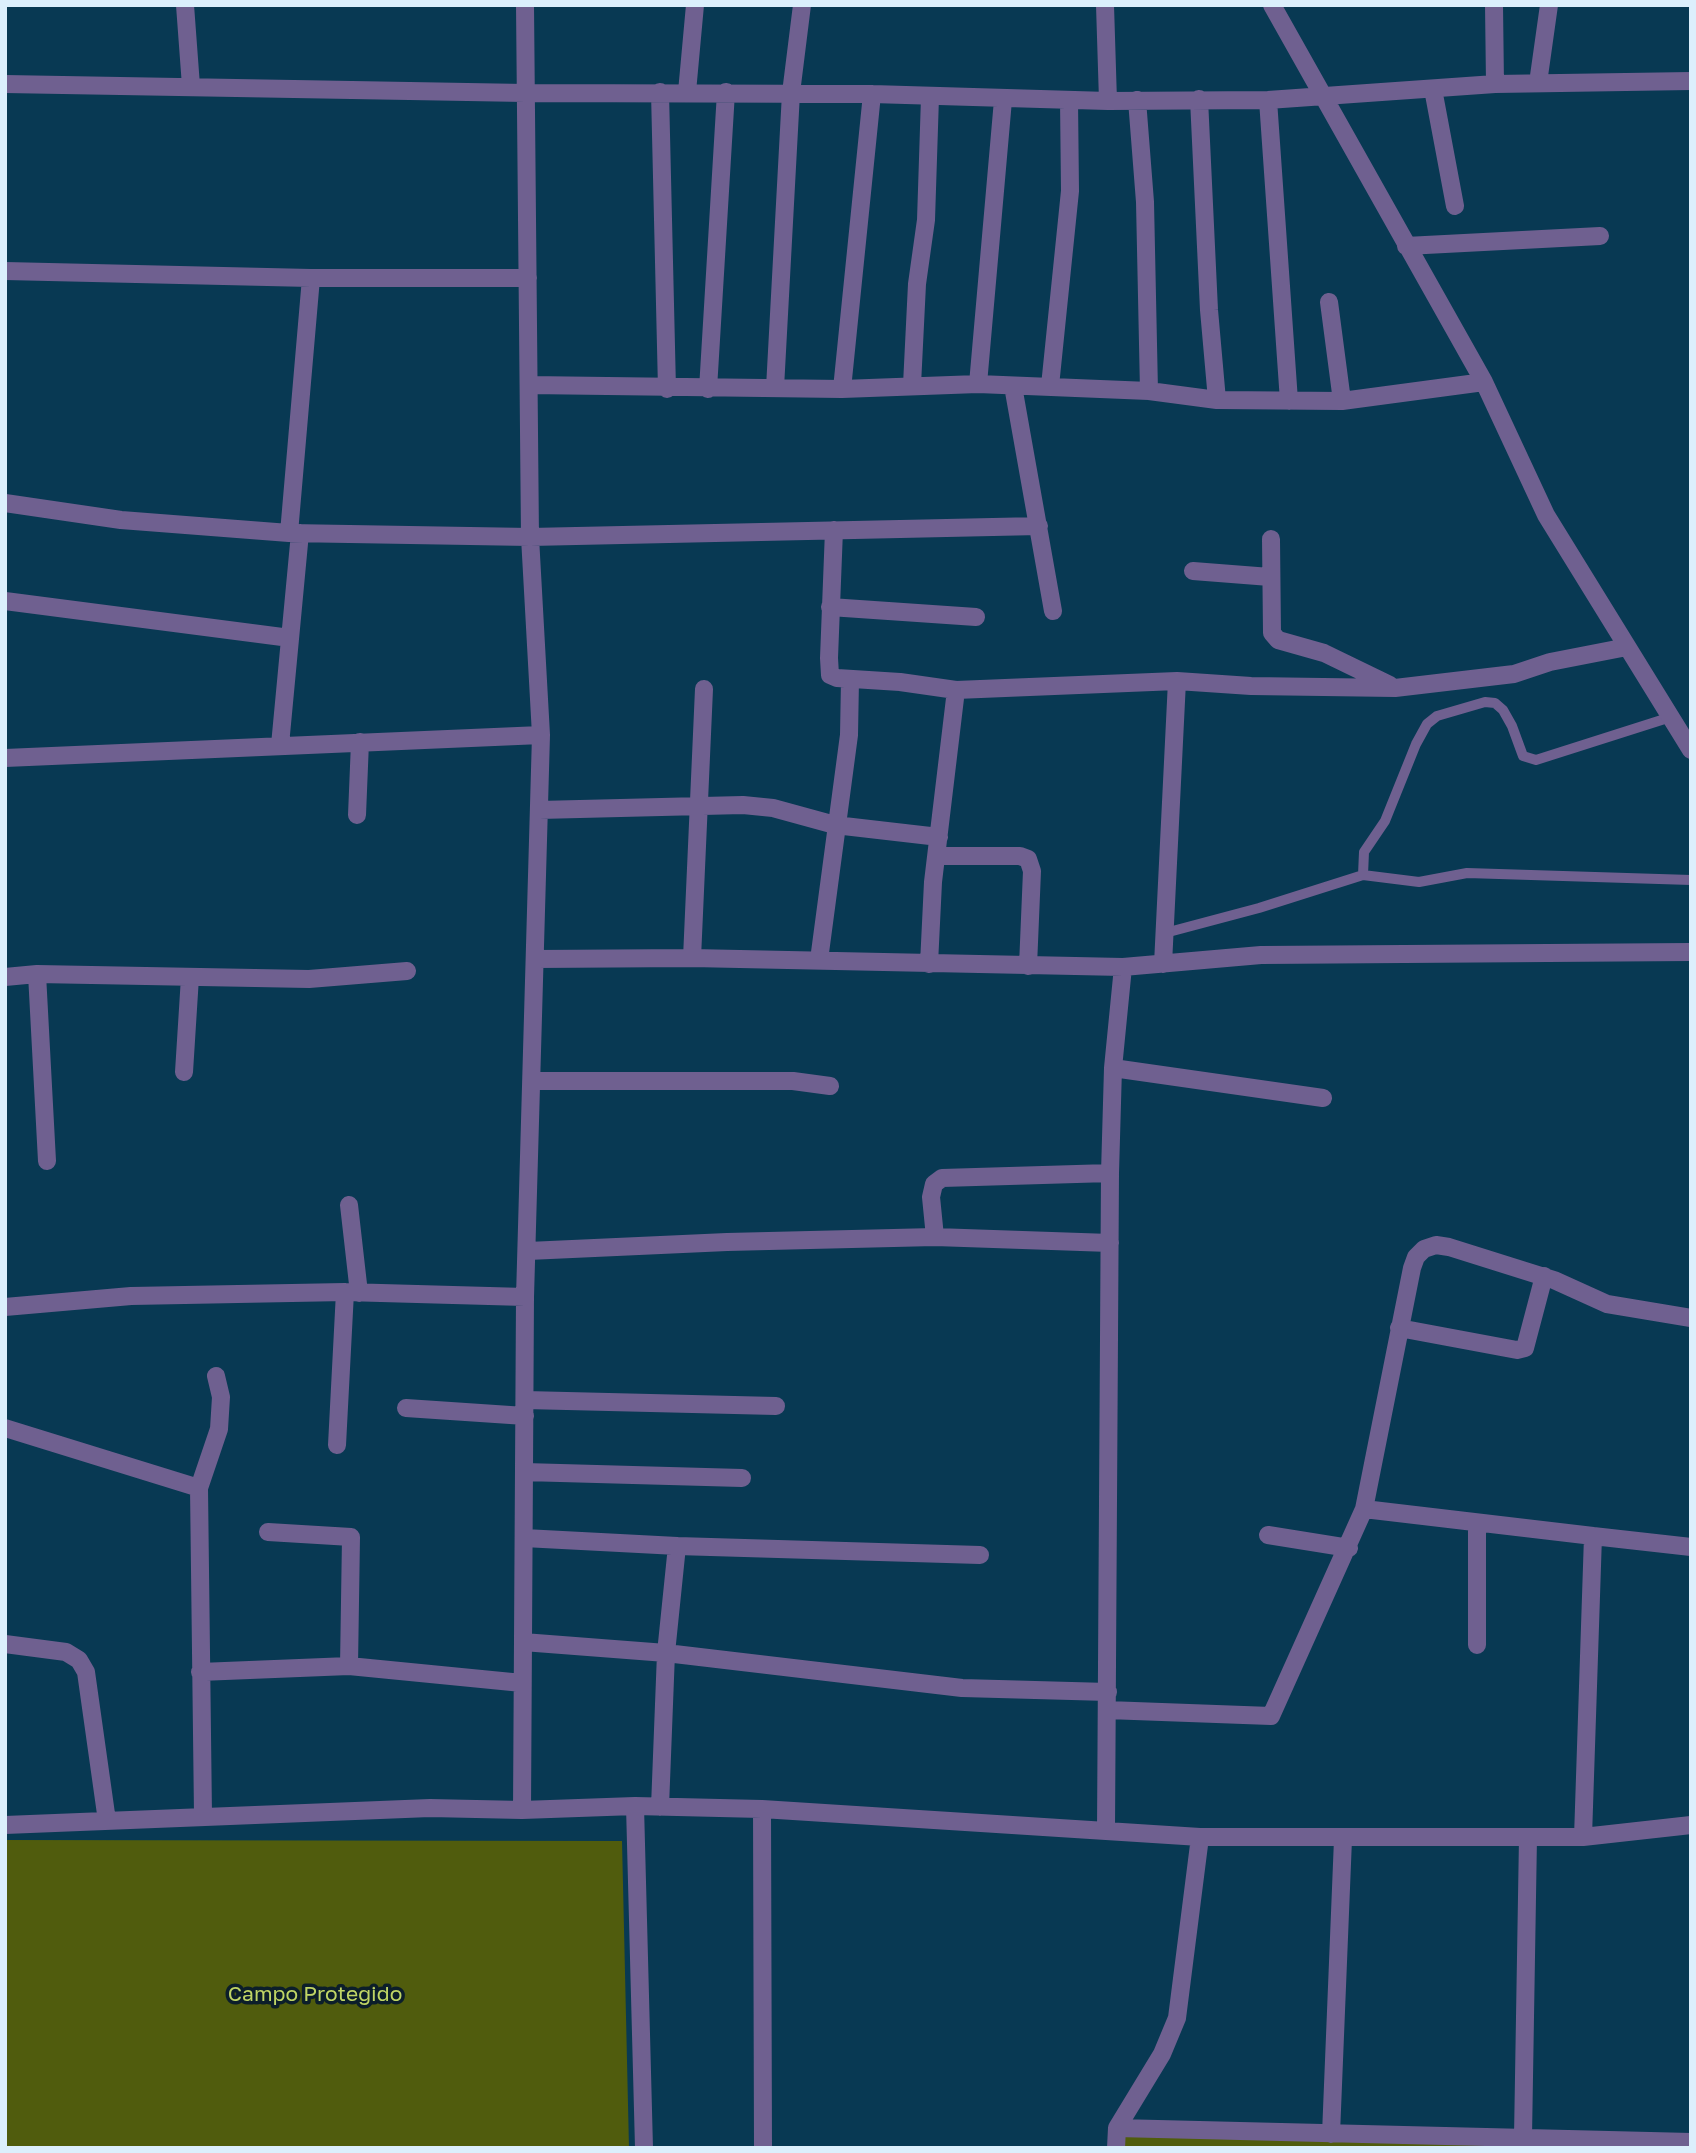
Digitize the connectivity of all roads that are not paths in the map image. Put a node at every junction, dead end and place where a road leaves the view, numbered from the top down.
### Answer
1 (185, 5) edge
2 (525, 5) edge
3 (695, 5) edge
4 (802, 5) edge
5 (1105, 5) edge
6 (1272, 5) edge
7 (1494, 5) edge
8 (1549, 5) edge
9 (1691, 81) edge
10 (1538, 82) junction
11 (5, 84) edge
12 (1495, 84) junction
13 (191, 86) junction
14 (1433, 89) junction
15 (660, 92) junction
16 (687, 92) junction
17 (726, 92) junction
18 (525, 93) junction
19 (791, 93) junction
20 (872, 94) junction
21 (930, 97) junction
22 (1325, 97) junction
23 (1199, 99) junction
24 (1003, 100) junction
25 (1069, 100) junction
26 (1137, 100) junction
27 (1268, 100) junction
28 (1108, 101) junction
29 (1455, 206) dead end
30 (1600, 236) dead end
31 (1406, 246) junction
32 (5, 271) edge
33 (311, 278) junction
34 (528, 278) junction
35 (1329, 302) dead end
36 (1484, 382) junction
37 (978, 384) junction
38 (529, 385) junction
39 (912, 385) junction
40 (1013, 386) junction
41 (1050, 386) junction
42 (667, 388) junction
43 (775, 388) junction
44 (708, 389) junction
45 (842, 389) junction
46 (1149, 391) junction
47 (1217, 400) junction
48 (1289, 401) junction
49 (1342, 401) junction
50 (5, 503) edge
51 (1039, 526) junction
52 (834, 530) junction
53 (295, 533) junction
54 (530, 537) junction
55 (1271, 539) dead end
56 (1193, 570) dead end
57 (1270, 577) junction
58 (5, 601) edge
59 (830, 607) junction
60 (1053, 611) dead end
61 (976, 617) dead end
62 (290, 638) junction
63 (1627, 647) junction
64 (850, 680) junction
65 (1177, 681) junction
66 (1395, 688) junction
67 (704, 689) dead end
68 (956, 690) junction
69 (1671, 718) junction
70 (541, 735) junction
71 (360, 742) junction
72 (280, 745) junction
73 (1691, 750) edge
74 (5, 758) edge
75 (699, 806) junction
76 (539, 810) junction
77 (356, 815) dead end
78 (835, 825) junction
79 (939, 838) junction
80 (937, 856) junction
81 (1363, 875) junction
82 (1691, 880) edge
83 (1165, 933) junction
84 (1691, 952) edge
85 (692, 958) junction
86 (535, 959) junction
87 (819, 960) junction
88 (929, 964) junction
89 (1163, 964) junction
90 (1028, 965) junction
91 (1123, 967) junction
92 (407, 971) dead end
93 (37, 974) junction
94 (5, 977) edge
95 (190, 977) junction
96 (1113, 1068) junction
97 (184, 1072) dead end
98 (532, 1081) junction
99 (830, 1086) dead end
100 (1323, 1098) dead end
101 (47, 1161) dead end
102 (1110, 1173) junction
103 (349, 1205) dead end
104 (935, 1237) junction
105 (1110, 1242) junction
106 (528, 1251) junction
107 (1544, 1276) junction
108 (352, 1292) junction
109 (525, 1297) junction
110 (5, 1307) edge
111 (1691, 1318) edge
112 (1399, 1328) junction
113 (216, 1376) dead end
114 (776, 1406) dead end
115 (406, 1408) dead end
116 (525, 1408) junction
117 (5, 1427) edge
118 (337, 1445) dead end
119 (524, 1472) junction
120 (742, 1478) dead end
121 (199, 1488) junction
122 (1364, 1509) junction
123 (1477, 1523) junction
124 (268, 1532) dead end
125 (1268, 1535) dead end
126 (1593, 1536) junction
127 (524, 1538) junction
128 (677, 1546) junction
129 (1691, 1547) edge
130 (1349, 1548) junction
131 (980, 1555) dead end
132 (5, 1643) edge
133 (523, 1643) junction
134 (1477, 1645) dead end
135 (666, 1653) junction
136 (349, 1666) junction
137 (200, 1672) junction
138 (522, 1683) junction
139 (1108, 1701) junction
140 (635, 1806) junction
141 (660, 1807) junction
142 (762, 1809) junction
143 (522, 1810) junction
144 (203, 1815) junction
145 (107, 1821) junction
146 (5, 1825) edge
147 (1691, 1825) edge
148 (1106, 1830) junction
149 (1200, 1837) junction
150 (1528, 1837) junction
151 (1583, 1837) junction
152 (1343, 1839) junction
153 (1117, 2128) junction
154 (1331, 2134) junction
155 (1523, 2137) junction
156 (1691, 2141) edge
157 (644, 2148) edge
158 (763, 2148) edge
159 (1116, 2148) edge

1 - 13 street
2 - 18 street
3 - 16 street
4 - 19 street
5 - 28 street
6 - 22 street
7 - 12 street
8 - 10 street
9 - 10 street
10 - 12 street
11 - 13 street
12 - 14 street
13 - 18 street
14 - 22 street
14 - 29 street
15 - 16 street
15 - 18 street
15 - 42 street
16 - 17 street
17 - 19 street
17 - 44 street
18 - 34 street
19 - 20 street
19 - 43 street
20 - 21 street
20 - 45 street
21 - 24 street
21 - 39 street
22 - 27 street
22 - 31 street
23 - 26 street
23 - 27 street
23 - 47 street
24 - 25 street
24 - 37 street
25 - 28 street
25 - 41 street
26 - 28 street
26 - 46 street
27 - 48 street
30 - 31 street
31 - 36 street
32 - 33 street
33 - 34 street
33 - 53 street
34 - 38 street
35 - 49 street
36 - 49 street
36 - 63 street
37 - 39 street
37 - 40 street
38 - 42 street
38 - 54 street
39 - 45 street
40 - 41 street
40 - 51 street
41 - 46 street
42 - 44 street
43 - 44 street
43 - 45 street
46 - 47 street
47 - 48 street
48 - 49 street
50 - 53 street
51 - 52 street
51 - 60 street
52 - 54 street
52 - 59 street
53 - 54 street
53 - 62 street
54 - 70 street
55 - 57 street
56 - 57 street
57 - 66 street
58 - 62 street
59 - 61 street
59 - 64 street
62 - 72 street
63 - 66 street
63 - 69 street
64 - 68 street
64 - 78 street
65 - 66 street
65 - 68 street
65 - 83 street
67 - 75 street
68 - 79 street
69 - 73 street
69 - 81 lane
70 - 71 street
70 - 76 street
71 - 72 street
71 - 77 street
72 - 74 street
75 - 76 street
75 - 78 street
75 - 85 street
76 - 86 street
78 - 79 street
78 - 87 street
79 - 80 street
80 - 88 street
80 - 90 street
81 - 82 lane
81 - 83 lane
83 - 89 street
84 - 89 street
85 - 86 street
85 - 87 street
86 - 98 street
87 - 88 street
88 - 90 street
89 - 91 street
90 - 91 street
91 - 96 street
92 - 95 street
93 - 94 street
93 - 95 street
93 - 101 street
95 - 97 street
96 - 100 street
96 - 102 street
98 - 99 street
98 - 106 street
102 - 104 street
102 - 105 street
103 - 108 street
104 - 105 street
104 - 106 street
105 - 139 street
106 - 109 street
107 - 111 street
107 - 112 street
107 - 112 street
108 - 109 street
108 - 110 street
108 - 118 street
109 - 116 street
112 - 122 street
113 - 121 street
114 - 116 street
115 - 116 street
116 - 119 street
117 - 121 street
119 - 120 street
119 - 127 street
121 - 137 street
122 - 123 street
122 - 130 street
123 - 126 street
123 - 134 street
124 - 136 street
125 - 130 street
126 - 129 street
126 - 151 street
127 - 128 street
127 - 133 street
128 - 131 street
128 - 135 street
130 - 139 street
132 - 145 street
133 - 135 street
133 - 138 street
135 - 139 street
135 - 141 street
136 - 137 street
136 - 138 street
137 - 144 street
138 - 143 street
139 - 148 street
140 - 141 street
140 - 143 street
140 - 157 street
141 - 142 street
142 - 148 street
142 - 158 street
143 - 144 street
144 - 145 street
145 - 146 street
147 - 151 street
148 - 149 street
149 - 152 street
149 - 153 street
150 - 151 street
150 - 152 street
150 - 155 street
152 - 154 street
153 - 154 street
153 - 159 street
154 - 155 street
155 - 156 street

